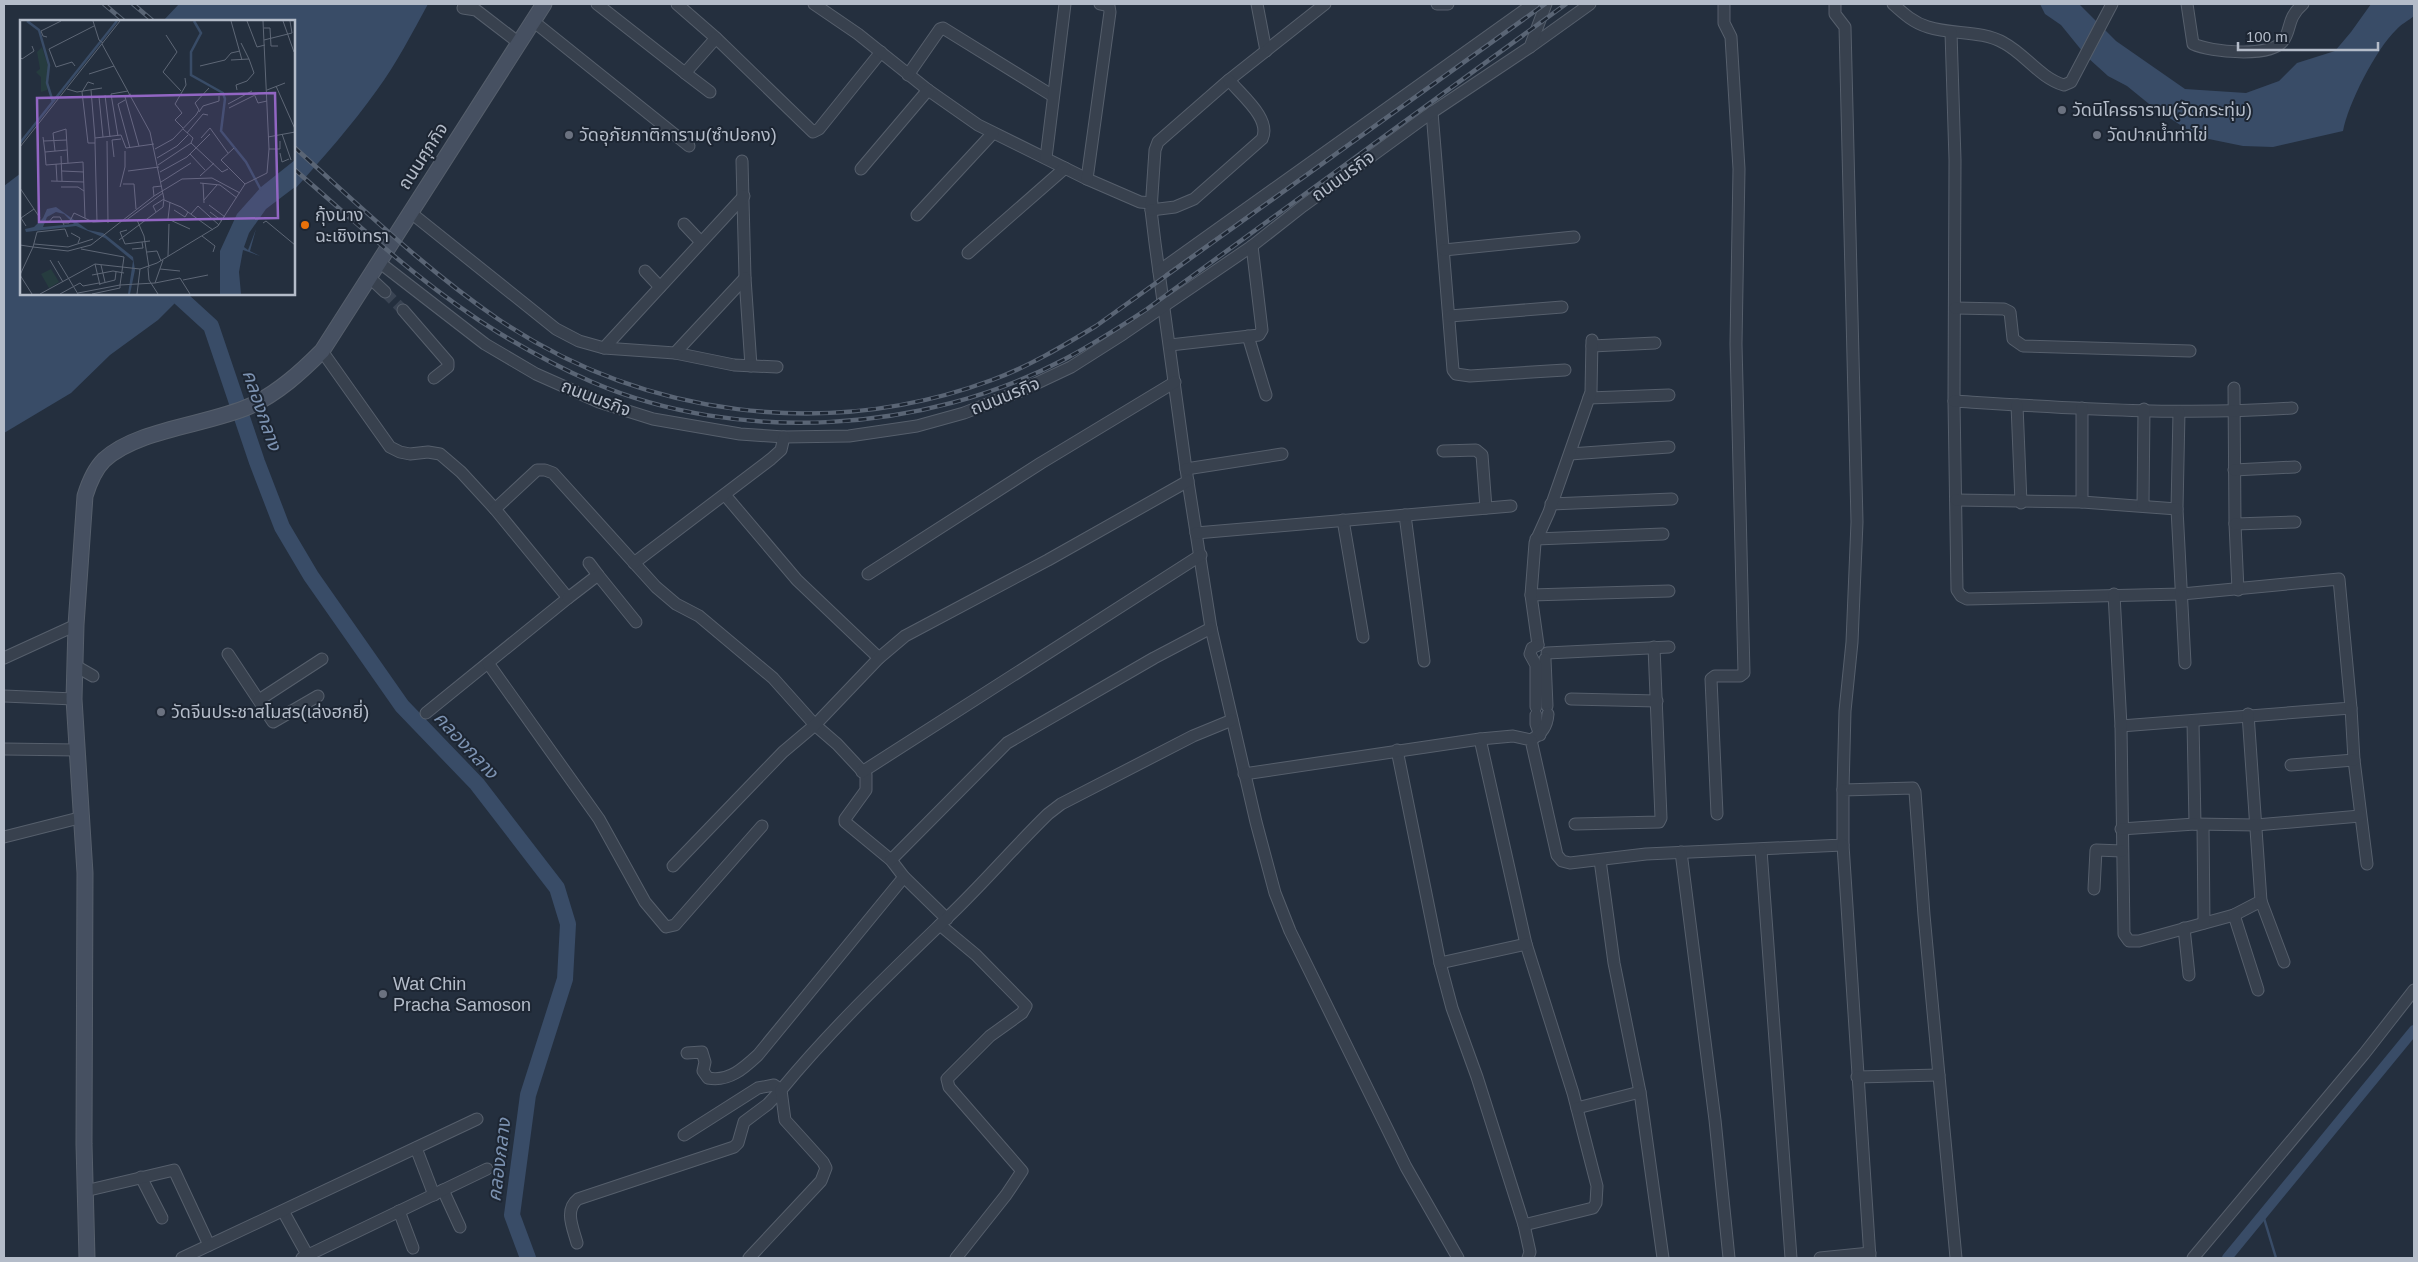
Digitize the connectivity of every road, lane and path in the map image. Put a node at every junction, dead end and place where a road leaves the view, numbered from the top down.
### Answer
1 (544, 4) edge
2 (597, 4) edge
3 (677, 4) edge
4 (814, 4) edge
5 (1065, 4) edge
6 (1100, 4) edge
7 (1257, 4) edge
8 (1325, 4) edge
9 (1437, 4) edge
10 (1448, 4) edge
11 (1533, 4) edge
12 (1546, 4) edge
13 (1590, 4) edge
14 (1724, 4) edge
15 (1835, 4) edge
16 (1893, 4) edge
17 (2112, 4) edge
18 (2188, 4) edge
19 (2303, 4) edge
20 (463, 8) dead end
21 (533, 21) junction
22 (1951, 32) junction
23 (716, 38) junction
24 (519, 43) junction
25 (1530, 47) junction
26 (1266, 51) junction
27 (881, 52) junction
28 (685, 73) junction
29 (908, 75) junction
30 (1229, 80) junction
31 (928, 90) junction
32 (710, 92) dead end
33 (1053, 96) junction
34 (1432, 112) junction
35 (993, 133) junction
36 (689, 146) dead end
37 (1046, 158) junction
38 (742, 161) dead end
39 (1065, 168) junction
40 (861, 169) dead end
41 (1086, 179) junction
42 (744, 196) junction
43 (1152, 207) junction
44 (410, 212) junction
45 (917, 215) dead end
46 (684, 224) dead end
47 (1574, 238) dead end
48 (701, 242) junction
49 (1252, 246) junction
50 (1444, 250) junction
51 (968, 253) dead end
52 (379, 262) junction
53 (645, 271) dead end
54 (1159, 271) junction
55 (369, 277) junction
56 (745, 278) junction
57 (660, 287) junction
58 (385, 292) tunnel mouth
59 (1164, 306) junction
60 (1562, 307) dead end
61 (1955, 308) junction
62 (403, 310) tunnel mouth
63 (1450, 316) junction
64 (1248, 336) junction
65 (1655, 343) dead end
66 (1170, 345) junction
67 (604, 348) junction
68 (322, 351) junction
69 (2190, 351) dead end
70 (675, 354) junction
71 (751, 366) junction
72 (777, 367) dead end
73 (1564, 370) dead end
74 (434, 378) dead end
75 (1175, 382) junction
76 (2234, 388) dead end
77 (1266, 395) dead end
78 (1669, 395) dead end
79 (1589, 398) junction
80 (1954, 402) junction
81 (2017, 405) junction
82 (2082, 408) junction
83 (2292, 408) dead end
84 (2144, 409) junction
85 (2179, 412) junction
86 (2233, 413) junction
87 (784, 437) junction
88 (1670, 447) dead end
89 (1443, 451) dead end
90 (1282, 454) dead end
91 (1570, 454) junction
92 (2295, 467) dead end
93 (1186, 469) junction
94 (2234, 470) junction
95 (1188, 481) junction
96 (725, 495) junction
97 (1672, 499) dead end
98 (1956, 500) junction
99 (2021, 502) junction
100 (2082, 502) junction
101 (1552, 504) junction
102 (1511, 506) dead end
103 (2143, 506) junction
104 (1486, 508) junction
105 (495, 509) junction
106 (2177, 509) junction
107 (1405, 515) junction
108 (1343, 520) junction
109 (2295, 522) dead end
110 (2235, 524) junction
111 (1196, 533) junction
112 (1663, 534) dead end
113 (1536, 539) junction
114 (1201, 555) junction
115 (589, 563) dead end
116 (634, 563) junction
117 (868, 574) dead end
118 (598, 575) junction
119 (2238, 590) junction
120 (1669, 591) dead end
121 (2114, 594) junction
122 (2182, 594) junction
123 (1532, 596) junction
124 (568, 598) junction
125 (636, 622) dead end
126 (76, 625) junction
127 (1211, 628) junction
128 (1363, 637) dead end
129 (1669, 647) dead end
130 (1654, 648) junction
131 (228, 654) dead end
132 (4, 658) edge
133 (879, 658) junction
134 (1542, 658) junction
135 (322, 659) dead end
136 (1424, 661) dead end
137 (488, 663) junction
138 (2185, 663) dead end
139 (74, 665) junction
140 (93, 676) dead end
141 (4, 696) edge
142 (318, 696) dead end
143 (74, 699) junction
144 (1571, 699) dead end
145 (259, 700) junction
146 (1657, 701) junction
147 (2351, 708) junction
148 (426, 714) dead end
149 (2248, 714) junction
150 (1232, 720) junction
151 (2193, 722) junction
152 (815, 725) junction
153 (2121, 726) junction
154 (1536, 737) junction
155 (1480, 739) junction
156 (4, 749) edge
157 (76, 750) junction
158 (1397, 750) junction
159 (2354, 760) junction
160 (2291, 765) dead end
161 (862, 772) junction
162 (1244, 774) junction
163 (1843, 790) junction
164 (1717, 814) dead end
165 (2360, 816) junction
166 (83, 817) junction
167 (1575, 824) dead end
168 (2199, 825) junction
169 (2256, 825) junction
170 (762, 826) dead end
171 (2121, 829) junction
172 (4, 837) edge
173 (1843, 845) junction
174 (1761, 850) junction
175 (2122, 851) junction
176 (1681, 852) junction
177 (891, 860) junction
178 (1600, 860) junction
179 (2367, 864) dead end
180 (673, 866) dead end
181 (904, 877) junction
182 (2094, 889) dead end
183 (2261, 900) junction
184 (2234, 915) junction
185 (943, 922) junction
186 (2204, 923) junction
187 (2184, 928) junction
188 (1526, 944) junction
189 (2284, 962) dead end
190 (1440, 963) junction
191 (2189, 975) dead end
192 (2258, 990) dead end
193 (2414, 990) edge
194 (688, 1053) dead end
195 (1939, 1075) junction
196 (1857, 1077) junction
197 (781, 1090) junction
198 (1640, 1092) junction
199 (1578, 1108) junction
200 (477, 1119) dead end
201 (684, 1135) dead end
202 (416, 1148) junction
203 (487, 1169) dead end
204 (141, 1177) junction
205 (85, 1191) junction
206 (439, 1192) junction
207 (283, 1211) junction
208 (399, 1212) junction
209 (162, 1218) dead end
210 (1524, 1225) junction
211 (460, 1227) dead end
212 (577, 1243) dead end
213 (209, 1245) junction
214 (413, 1248) dead end
215 (1870, 1255) edge
216 (306, 1257) edge
217 (87, 1258) edge
218 (182, 1258) edge
219 (749, 1258) edge
220 (956, 1258) edge
221 (1458, 1258) edge
222 (1528, 1258) edge
223 (1663, 1258) edge
224 (1729, 1258) edge
225 (1791, 1258) edge
226 (1820, 1258) edge
227 (1956, 1258) edge
228 (2193, 1258) edge

1 - 21 main road, ถนนศุภกิจ
2 - 28 street
3 - 23 street
4 - 27 street
5 - 33 street
6 - 41 street
7 - 26 street
8 - 26 street
9 - 10 street
11 - 54 street
12 - 25 street
13 - 25 street, ถนนนรกิจ
14 - 164 street
15 - 163 street
16 - 22 street
17 - 22 street
18 - 19 street
20 - 24 street
21 - 24 main road, ถนนศุภกิจ
21 - 36 street
22 - 61 street
23 - 27 street
23 - 28 street
24 - 44 main road, ถนนศุภกิจ
25 - 34 street, ถนนนรกิจ
26 - 30 street
27 - 29 street
28 - 32 street
29 - 31 street
29 - 33 street
30 - 43 street
30 - 43 street
31 - 35 street
31 - 40 street
33 - 37 street
34 - 49 street, ถนนนรกิจ
34 - 50 street
35 - 37 street
35 - 45 street
37 - 39 street
38 - 42 street
39 - 41 street
39 - 51 street
41 - 43 street
42 - 48 street
42 - 56 street
43 - 54 street
44 - 52 main road, ถนนศุภกิจ
44 - 67 street
46 - 48 street
47 - 50 street
48 - 57 street
49 - 59 street, ถนนนรกิจ
49 - 64 street
50 - 63 street
52 - 55 main road, ถนนศุภกิจ
52 - 87 street, ถนนนรกิจ
53 - 57 street
54 - 59 street
55 - 58 street
55 - 68 main road, ถนนศุภกิจ
56 - 70 street
56 - 71 street
57 - 67 street
59 - 66 street
59 - 87 street, ถนนนรกิจ
60 - 63 street
61 - 69 street
61 - 80 street
62 - 74 street
63 - 73 street
64 - 66 street
64 - 77 street
65 - 79 street
66 - 75 street
67 - 70 street
68 - 105 street
68 - 126 main road, ถนนศุภกิจ
70 - 71 street
71 - 72 street
75 - 93 street
75 - 117 street
76 - 86 street
78 - 79 street
79 - 91 street
80 - 81 street
80 - 98 street
81 - 82 street
81 - 99 street
82 - 84 street
82 - 100 street
83 - 86 street
84 - 85 street
84 - 103 street
85 - 86 street
85 - 106 street
86 - 94 street
87 - 96 street
88 - 91 street
89 - 104 street
90 - 93 street
91 - 101 street
92 - 94 street
93 - 95 street
94 - 110 street
95 - 111 street
95 - 133 street
96 - 116 street
96 - 133 street
97 - 101 street
98 - 99 street
98 - 121 street
99 - 100 street
100 - 103 street
101 - 113 street
102 - 104 street
103 - 106 street
104 - 107 street
105 - 116 street
105 - 124 street
106 - 122 street
107 - 108 street
107 - 136 street
108 - 111 street
108 - 128 street
109 - 110 street
110 - 119 street
111 - 114 street
112 - 113 street
113 - 123 street
114 - 127 street
114 - 161 street
115 - 118 street
116 - 152 street
118 - 124 street
118 - 125 street
119 - 122 street
119 - 147 street
120 - 123 street
121 - 122 street
121 - 153 street
122 - 138 street
123 - 134 street
124 - 137 street
126 - 132 street
126 - 139 main road, ถนนศุภกิจ
127 - 150 street
127 - 177 street
129 - 130 street
130 - 134 street
130 - 146 street
131 - 145 street
133 - 152 street
134 - 154 street
135 - 145 street
137 - 148 street
137 - 170 street
139 - 140 street
139 - 143 main road, ถนนศุภกิจ
141 - 143 street
142 - 145 street
143 - 157 main road, ถนนศุภกิจ
144 - 146 street
146 - 167 street
147 - 149 street
147 - 159 street
149 - 151 street
149 - 169 street
150 - 162 street
150 - 185 street
151 - 153 street
151 - 168 street
152 - 161 street
152 - 180 street
153 - 171 street
154 - 155 street
154 - 178 street
155 - 158 street
155 - 188 street
156 - 157 street
157 - 166 main road, ถนนศุภกิจ
158 - 162 street
158 - 190 street
159 - 160 street
159 - 165 street
161 - 177 street
162 - 221 street
163 - 173 street
163 - 195 street
165 - 169 street
165 - 179 street
166 - 172 street
166 - 205 main road, ถนนศุภกิจ
168 - 169 street
168 - 171 street
168 - 186 street
169 - 183 street
171 - 175 street
173 - 174 street
173 - 196 street
174 - 176 street
174 - 225 street
175 - 182 street
175 - 187 street
176 - 178 street
176 - 224 street
177 - 181 street
178 - 198 street
181 - 185 street
181 - 194 street
183 - 184 street
183 - 189 street
184 - 186 street
184 - 192 street
185 - 197 street
185 - 220 street
186 - 187 street
187 - 191 street
188 - 190 street
188 - 199 street
190 - 210 street
193 - 228 street
195 - 196 street
195 - 227 street
196 - 215 street
197 - 201 street
197 - 212 street
197 - 219 street
198 - 199 street
198 - 223 street
199 - 210 street
200 - 202 street
202 - 206 street
202 - 207 street
203 - 206 street
204 - 205 street
204 - 209 street
204 - 213 street
205 - 217 main road, ถนนศุภกิจ
206 - 208 street
206 - 211 street
207 - 213 street
207 - 216 street
208 - 214 street
208 - 216 street
210 - 222 street
213 - 218 street
215 - 226 street

